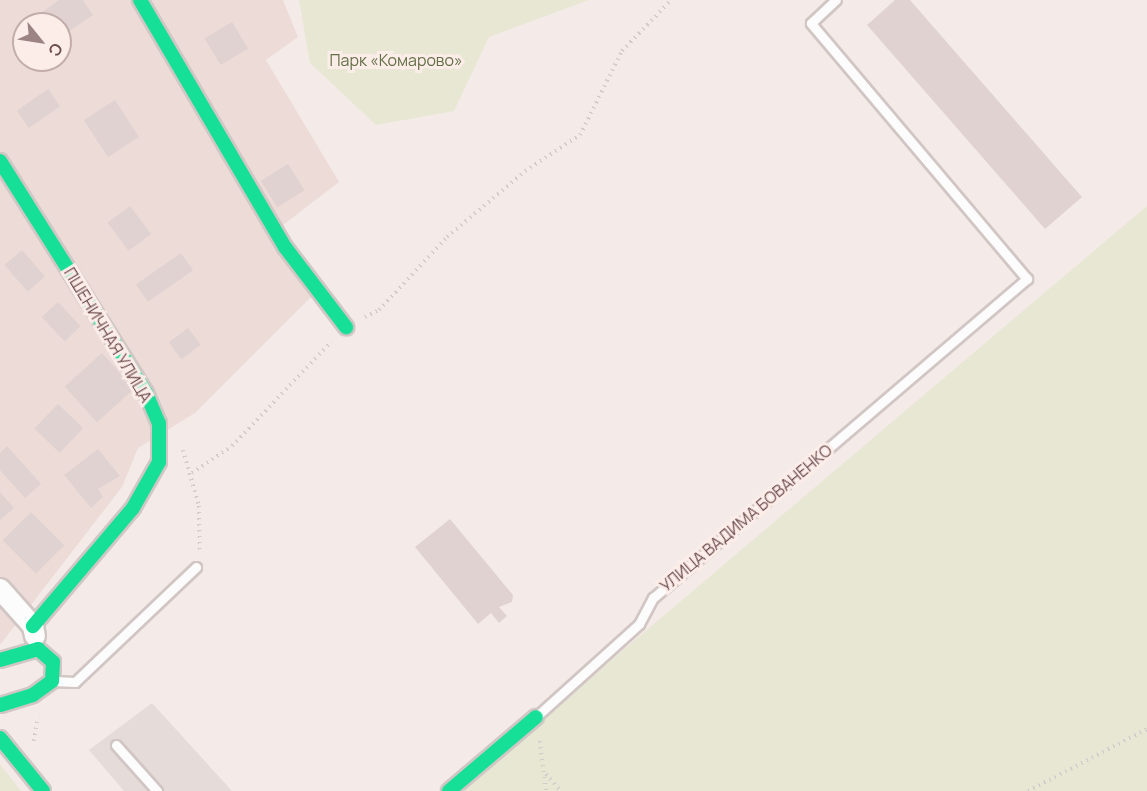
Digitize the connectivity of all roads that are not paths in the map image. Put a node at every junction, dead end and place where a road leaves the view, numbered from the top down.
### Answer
1 (140, 0) edge
2 (836, 0) edge
3 (0, 161) edge
4 (346, 327) road end
5 (196, 567) road end
6 (0, 589) edge
7 (33, 626) junction
8 (38, 649) junction
9 (0, 660) edge
10 (52, 681) junction
11 (0, 705) edge
12 (536, 717) joint
13 (0, 738) edge
14 (116, 745) dead end
15 (43, 791) edge
16 (157, 791) edge
17 (449, 791) edge

1 - 4 street
2 - 12 lane, УЛИЦА ВАДИМА БОВАНЕНКО
3 - 7 street, ПШЕНИЧНАЯ УЛИЦА
5 - 10 lane
6 - 7 street
7 - 8 street
8 - 9 street
8 - 10 street
10 - 11 street
12 - 17 street, УЛИЦА ВАДИМА БОВАНЕНКО
13 - 15 street
14 - 16 lane

